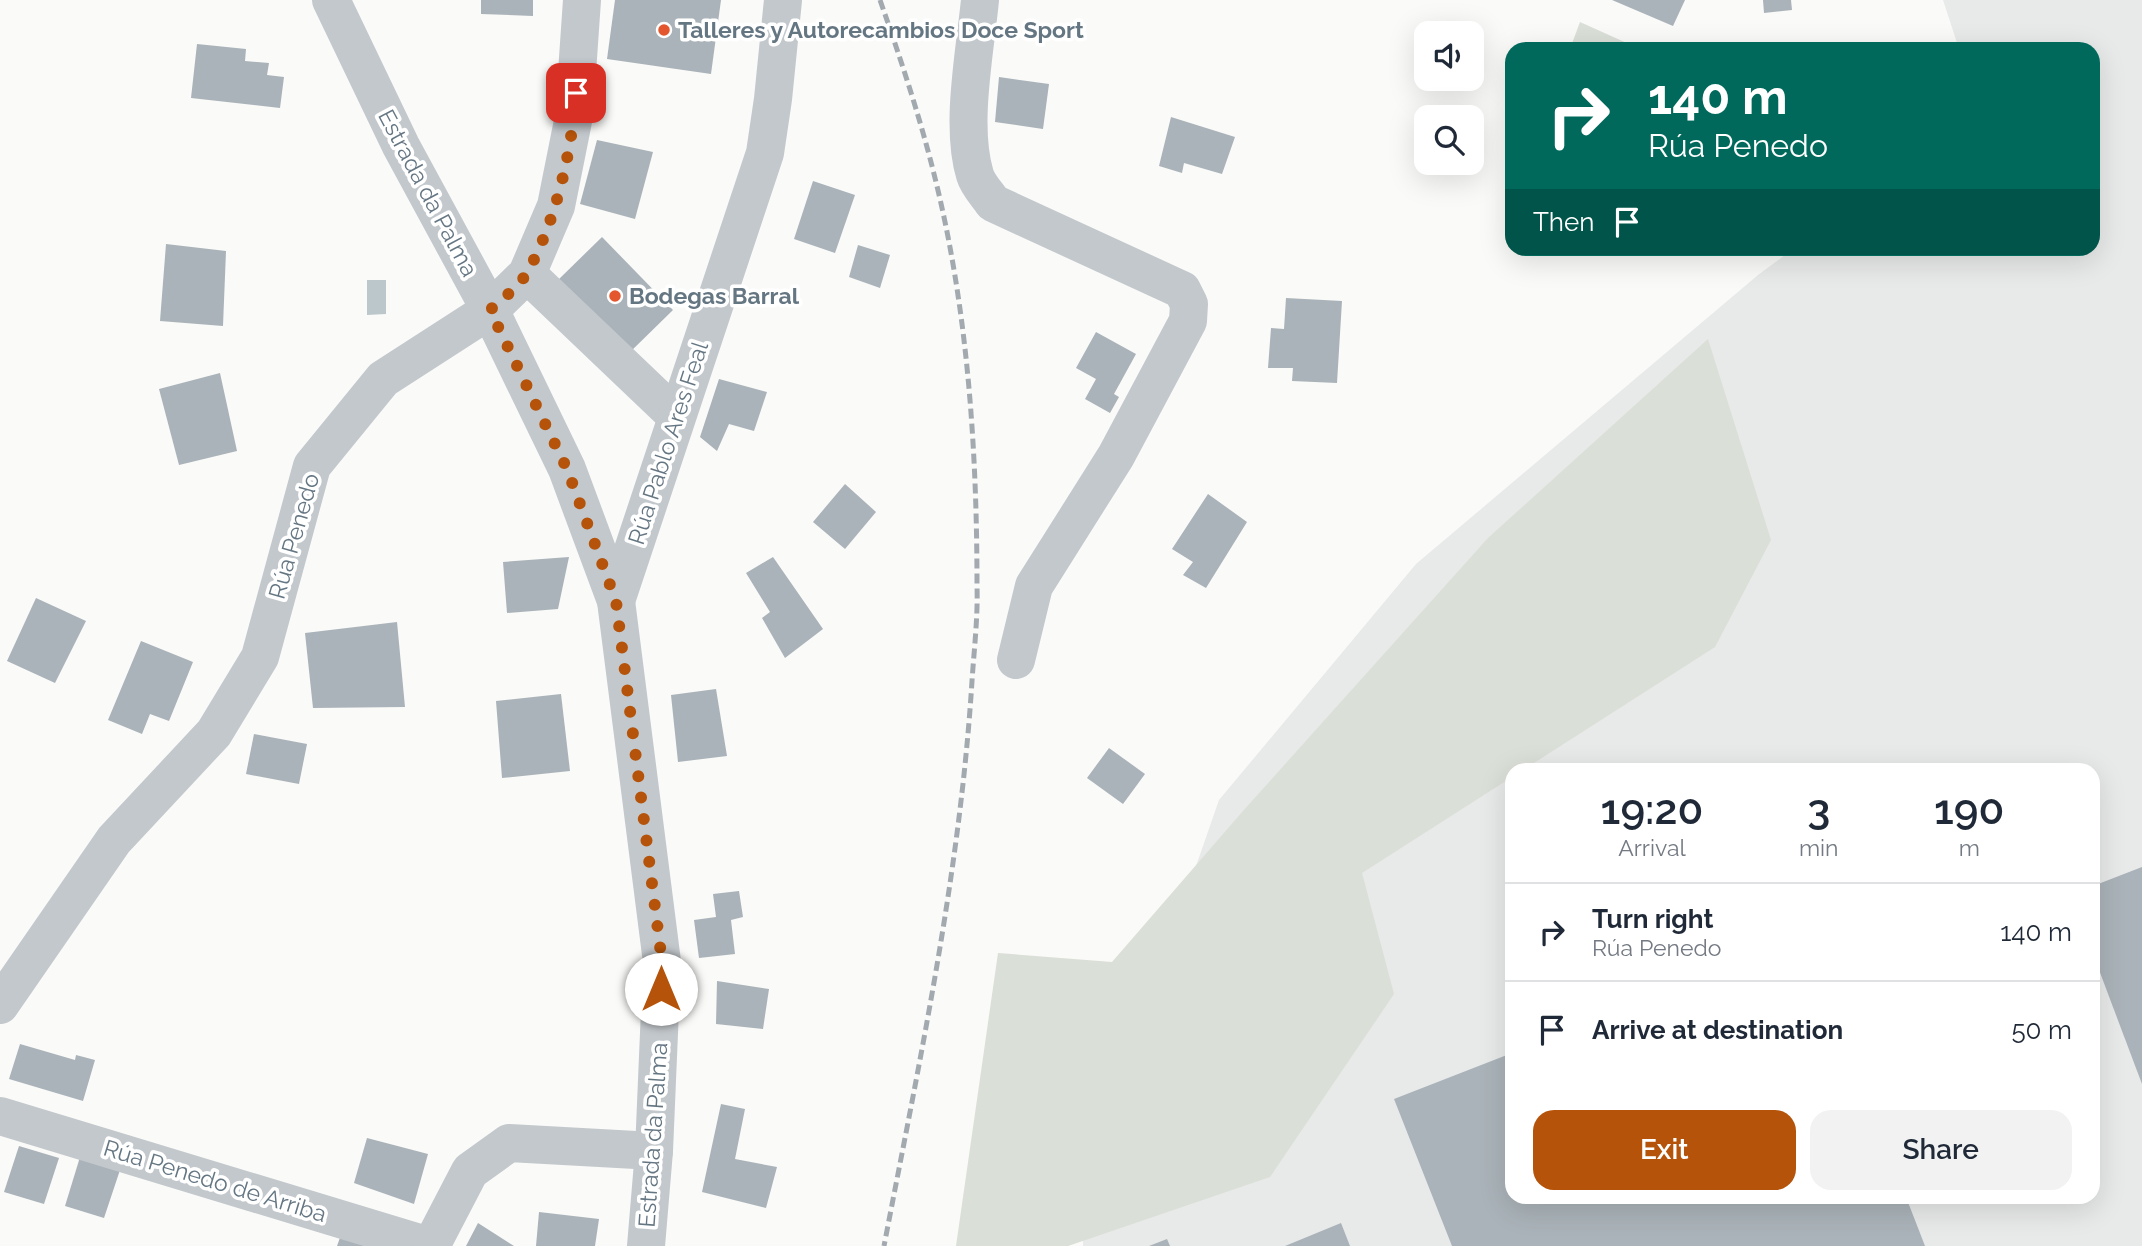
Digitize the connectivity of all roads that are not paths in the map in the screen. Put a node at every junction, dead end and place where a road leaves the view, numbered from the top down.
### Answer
1 (331, 0) edge
2 (582, 0) edge
3 (783, 0) edge
4 (980, 0) edge
5 (527, 274) junction
6 (490, 310) junction
7 (676, 416) junction
8 (616, 601) junction
9 (1016, 660) dead end
10 (0, 1005) edge
11 (0, 1116) edge
12 (654, 1151) junction
13 (430, 1246) edge
14 (646, 1246) edge

1 - 6 street, Estrada da Palma
2 - 5 street, Rúa Penedo
3 - 7 street, Rúa Pablo Ares Feal
4 - 9 street
5 - 6 street, Rúa Penedo
5 - 7 street
6 - 8 street, Estrada da Palma
6 - 10 street, Rúa Penedo
7 - 8 street, Rúa Pablo Ares Feal
8 - 12 street, Estrada da Palma
11 - 13 street, Rúa Penedo de Arriba
12 - 13 street
12 - 14 street, Estrada da Palma

